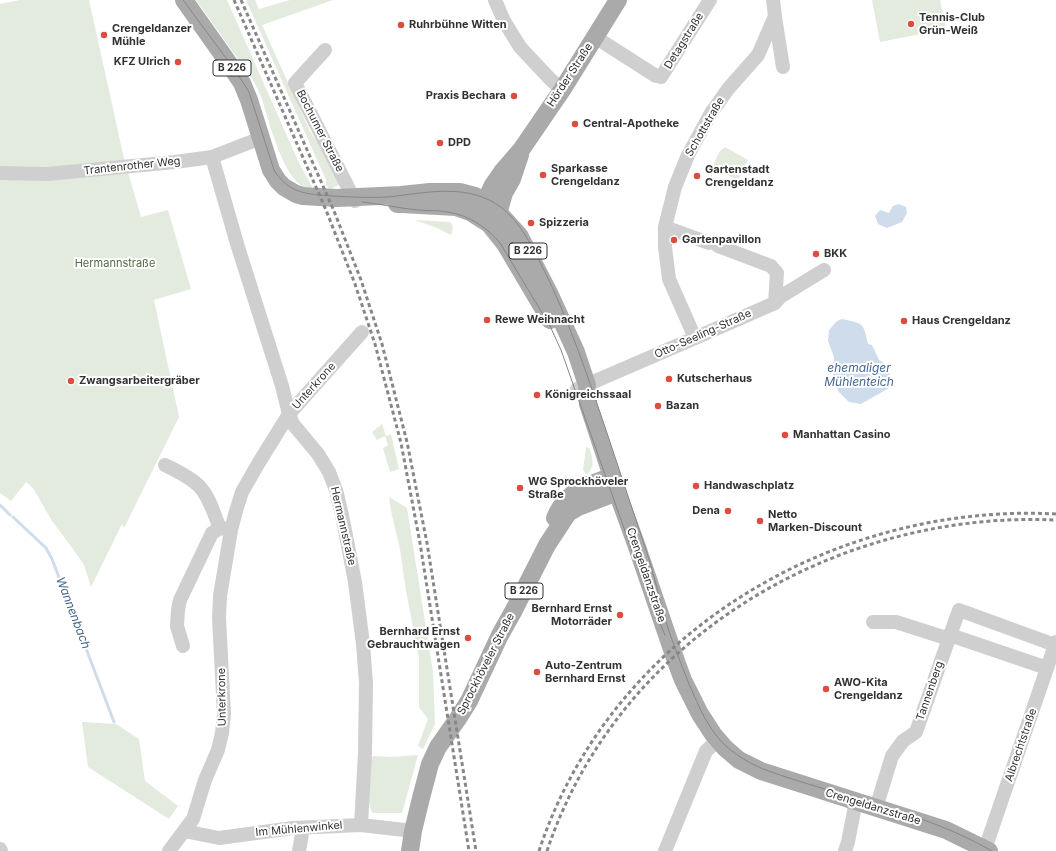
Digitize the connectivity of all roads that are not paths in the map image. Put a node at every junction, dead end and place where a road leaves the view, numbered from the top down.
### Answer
1 (184, 0) edge
2 (495, 0) edge
3 (618, 0) edge
4 (710, 0) edge
5 (773, 0) edge
6 (775, 16) junction
7 (595, 38) junction
8 (325, 50) dead end
9 (783, 67) dead end
10 (562, 90) junction
11 (261, 138) junction
12 (212, 156) junction
13 (0, 173) edge
14 (349, 199) junction
15 (488, 214) junction
16 (665, 227) junction
17 (824, 270) dead end
18 (775, 303) junction
19 (362, 332) dead end
20 (695, 338) junction
21 (582, 387) junction
22 (289, 414) junction
23 (165, 465) dead end
24 (615, 484) junction
25 (226, 529) junction
26 (873, 622) dead end
27 (950, 635) junction
28 (1056, 643) edge
29 (183, 646) dead end
30 (1047, 668) junction
31 (718, 740) junction
32 (856, 801) junction
33 (876, 808) junction
34 (361, 825) junction
35 (303, 828) junction
36 (184, 831) junction
37 (413, 831) junction
38 (987, 850) edge
39 (169, 851) edge
40 (299, 851) edge
41 (410, 851) edge
42 (665, 851) edge
43 (845, 851) edge

1 - 11 main road, B 226
2 - 10 street
3 - 7 main road, Hörder Straße
4 - 7 street, Detagstraße
5 - 6 street
6 - 9 street
6 - 16 street, Schottstraße
7 - 10 main road, Hörder Straße
8 - 14 street, Bochumer Straße
10 - 15 main road, Hörder Straße
11 - 12 street, Trantenrother Weg
11 - 14 main road, B 226
12 - 13 street, Trantenrother Weg
12 - 22 street, Hermannstraße
14 - 15 main road, B 226
15 - 21 main road, Crengeldanzstraße / B 226
16 - 18 street
16 - 20 street, Schottstraße
17 - 18 street, Otto-Seeling-Straße
18 - 20 street, Otto-Seeling-Straße
19 - 22 street, Unterkrone
20 - 21 street, Otto-Seeling-Straße
21 - 24 main road, Crengeldanzstraße / B 226
22 - 25 street, Unterkrone
22 - 34 street, Hermannstraße
23 - 25 street
24 - 31 main road, Crengeldanzstraße
24 - 37 main road, Sprockhöveler Straße / B 226
25 - 29 street, Unterkrone
25 - 36 street, Unterkrone
26 - 27 street
27 - 28 street, Tannenberg
27 - 30 street
27 - 33 street, Tannenberg
28 - 30 street, Albrechtstraße
30 - 38 street, Albrechtstraße
31 - 32 main road, Crengeldanzstraße
31 - 42 street
32 - 33 main road, Crengeldanzstraße
32 - 43 street
33 - 38 main road, Crengeldanzstraße
34 - 35 street, Im Mühlenwinkel
34 - 37 street, Im Mühlenwinkel
35 - 36 street, Im Mühlenwinkel
35 - 40 street
36 - 39 street, Unterkrone
37 - 41 main road, Sprockhöveler Straße / B 226

